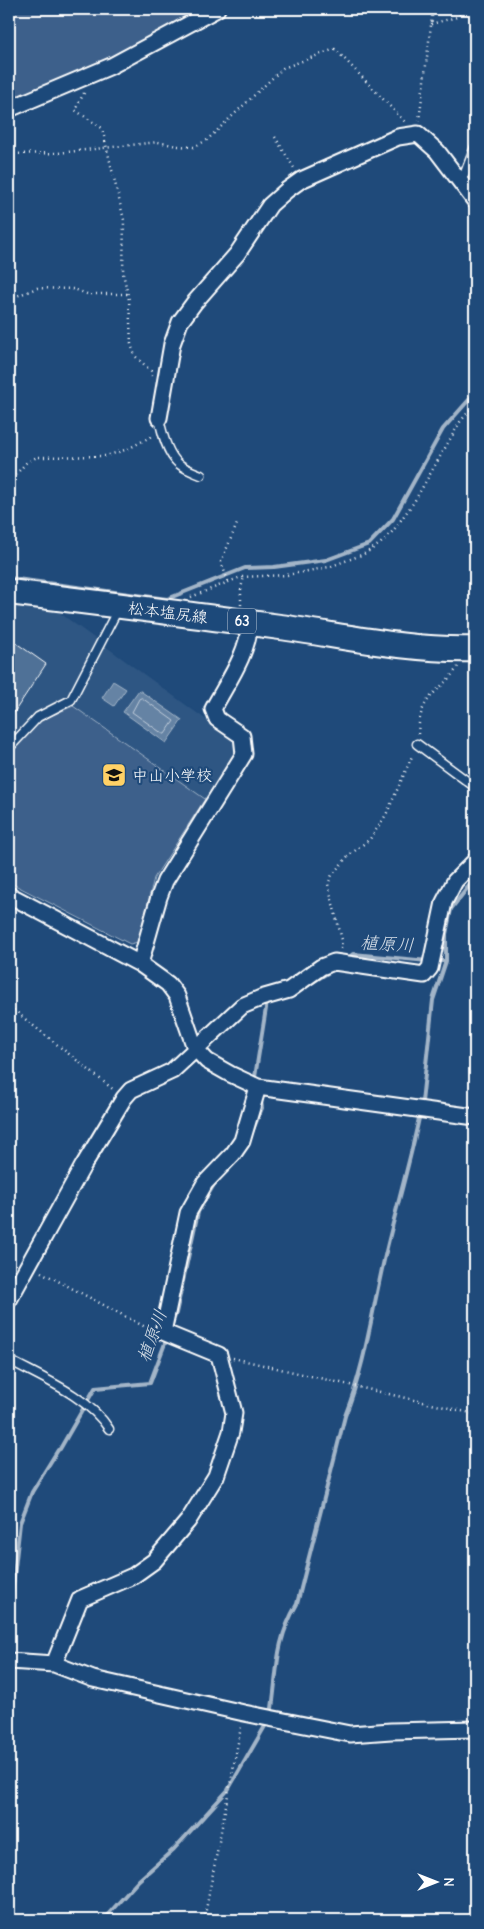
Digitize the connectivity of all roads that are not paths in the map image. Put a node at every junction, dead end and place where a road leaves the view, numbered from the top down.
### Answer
1 (217, 9) edge
2 (9, 109) edge
3 (475, 147) edge
4 (459, 180) junction
5 (475, 201) edge
6 (159, 418) joint
7 (201, 475) dead end
8 (9, 592) edge
9 (120, 605) junction
10 (245, 622) junction
11 (469, 649) edge
12 (417, 744) road end
13 (9, 748) edge
14 (475, 787) edge
15 (475, 861) edge
16 (9, 895) edge
17 (140, 964) junction
18 (195, 1048) junction
19 (258, 1087) junction
20 (475, 1117) edge
21 (9, 1300) edge
22 (9, 1360) edge
23 (109, 1429) dead end
24 (9, 1661) edge
25 (54, 1664) junction
26 (475, 1729) edge

1 - 2 street
3 - 4 lane
4 - 5 street
4 - 6 street
6 - 7 lane
8 - 9 main road, 松本塩尻線 / 63
9 - 10 main road, 松本塩尻線 / 63
9 - 13 lane
10 - 11 main road, 松本塩尻線 / 63
10 - 17 street
12 - 14 lane
15 - 18 street
16 - 17 street
17 - 18 street
18 - 19 street
18 - 21 street
19 - 20 street
19 - 25 street
22 - 23 lane
24 - 25 street
25 - 26 street

